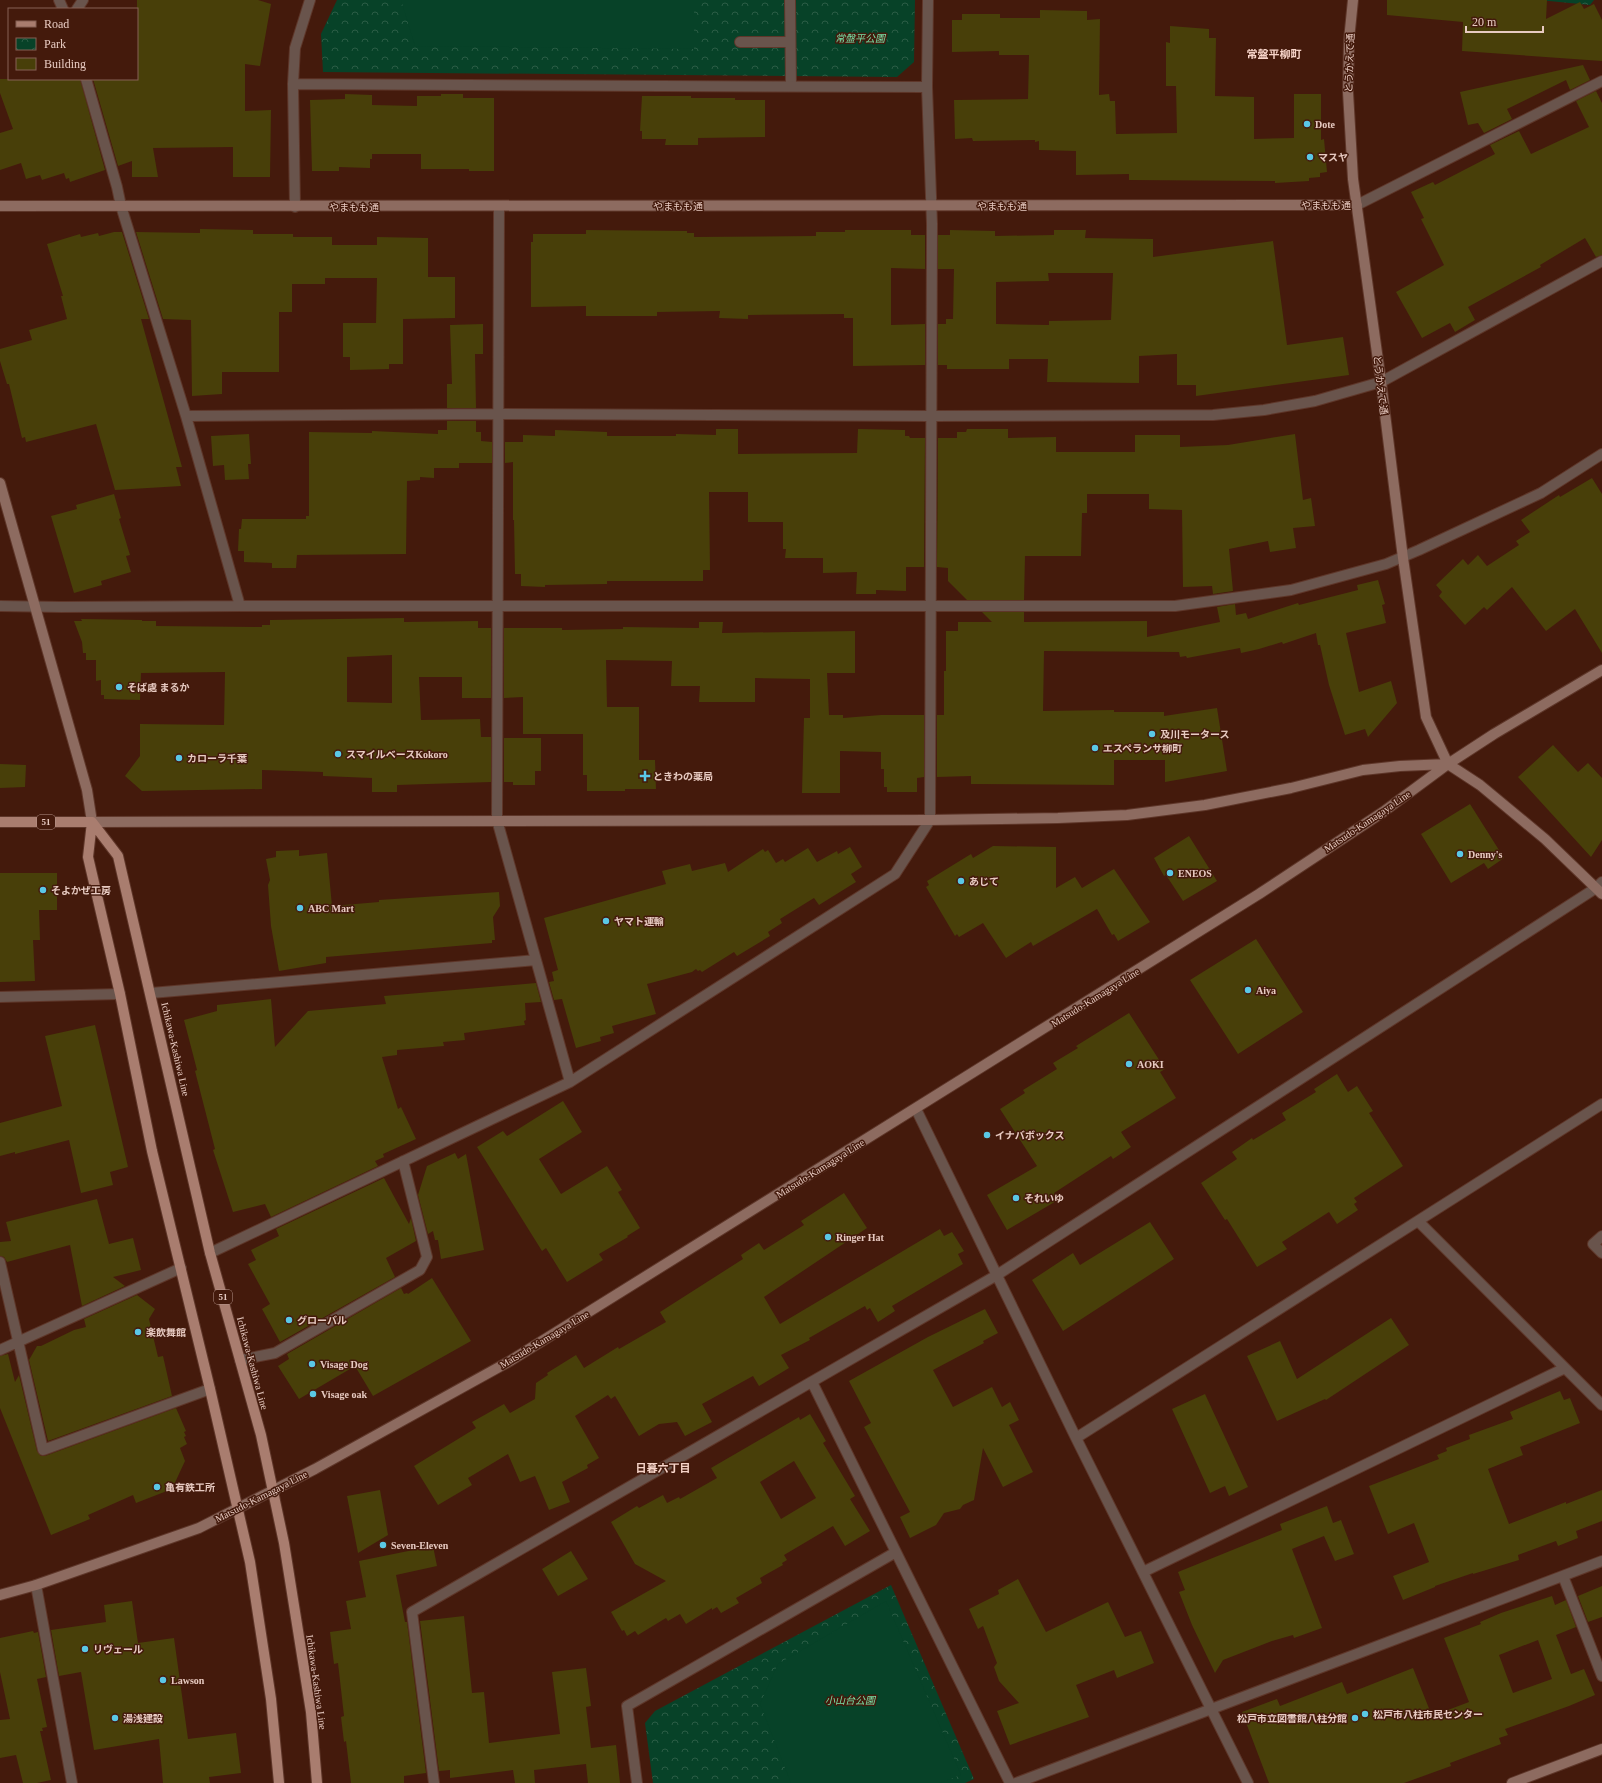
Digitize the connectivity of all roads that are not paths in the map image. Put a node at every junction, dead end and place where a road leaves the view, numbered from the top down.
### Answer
1 (83, 0) edge
2 (310, 0) edge
3 (790, 0) edge
4 (928, 0) edge
5 (1353, 0) edge
6 (77, 8) edge
7 (740, 42) dead end
8 (790, 42) junction
9 (86, 80) edge
10 (1602, 81) edge
11 (293, 84) junction
12 (790, 86) junction
13 (927, 87) junction
14 (1357, 205) junction
15 (0, 206) edge
16 (121, 206) junction
17 (499, 206) junction
18 (931, 206) junction
19 (295, 207) junction
20 (1602, 261) edge
21 (1381, 382) junction
22 (498, 414) junction
23 (186, 416) junction
24 (932, 416) junction
25 (1602, 454) edge
26 (0, 483) edge
27 (1403, 558) junction
28 (0, 606) edge
29 (34, 606) junction
30 (240, 606) junction
31 (498, 606) junction
32 (929, 606) junction
33 (1602, 670) edge
34 (1448, 764) junction
35 (497, 820) junction
36 (930, 820) junction
37 (0, 822) edge
38 (92, 822) junction
39 (1600, 888) edge
40 (536, 960) junction
41 (151, 993) junction
42 (120, 994) junction
43 (0, 997) edge
44 (570, 1082) junction
45 (1602, 1104) edge
46 (916, 1108) junction
47 (403, 1161) junction
48 (1418, 1220) junction
49 (1602, 1236) edge
50 (210, 1253) junction
51 (1602, 1253) edge
52 (0, 1262) edge
53 (180, 1268) junction
54 (997, 1275) junction
55 (17, 1342) junction
56 (0, 1350) edge
57 (240, 1360) junction
58 (1565, 1368) junction
59 (812, 1382) junction
60 (210, 1389) junction
61 (1602, 1405) edge
62 (1076, 1438) junction
63 (271, 1490) junction
64 (237, 1508) junction
65 (896, 1552) junction
66 (1602, 1561) edge
67 (1143, 1572) junction
68 (1564, 1576) junction
69 (36, 1585) junction
70 (0, 1595) edge
71 (1602, 1676) edge
72 (1211, 1708) junction
73 (1602, 1749) edge
74 (72, 1783) edge
75 (279, 1783) edge
76 (317, 1783) edge
77 (434, 1783) edge
78 (637, 1783) edge
79 (1010, 1783) edge
80 (1016, 1783) edge
81 (1248, 1783) edge
82 (1512, 1783) edge

1 - 6 street
2 - 11 street
3 - 8 street
4 - 13 street
5 - 14 street, とうかえで通
7 - 8 street
8 - 12 street
9 - 16 street
10 - 14 street
11 - 12 street
11 - 19 street
12 - 13 street
13 - 18 street
14 - 18 street, やまもも通
14 - 21 street, とうかえで通
15 - 16 street, やまもも通
16 - 19 street, やまもも通
16 - 23 street
17 - 18 street, やまもも通
17 - 19 street, やまもも通
17 - 22 street
18 - 24 street
20 - 21 street
21 - 24 street
21 - 27 street, とうかえで通
22 - 23 street
22 - 24 street
22 - 31 street
23 - 30 street
24 - 32 street
25 - 27 street
26 - 29 street
27 - 32 street
27 - 34 street, とうかえで通
28 - 29 street
29 - 30 street
29 - 38 street
30 - 31 street
31 - 32 street
31 - 35 street
32 - 36 street
33 - 34 street, Matsudo-Kamagaya Line
34 - 36 street
34 - 39 street
34 - 46 street, Matsudo-Kamagaya Line
35 - 36 street
35 - 38 street
35 - 40 street
36 - 44 street
37 - 38 main road, 51
38 - 41 main road, Ichikawa-Kashiwa Line / 51
38 - 42 main road
39 - 54 street
40 - 41 street
40 - 44 street
41 - 50 main road, Ichikawa-Kashiwa Line / 51
42 - 43 street
42 - 53 main road
44 - 47 street
45 - 48 street
46 - 54 street
46 - 63 street, Matsudo-Kamagaya Line
47 - 50 street
47 - 57 street
48 - 58 street
48 - 62 street
49 - 51 street
50 - 57 main road, Ichikawa-Kashiwa Line / 51
52 - 55 street
53 - 55 street
53 - 60 main road
54 - 59 street
54 - 62 street
55 - 56 street
55 - 60 street
57 - 63 main road, Ichikawa-Kashiwa Line / 51
58 - 61 street
58 - 67 street
59 - 65 street
59 - 77 street
60 - 64 main road
62 - 67 street
63 - 64 street, Matsudo-Kamagaya Line
63 - 76 main road, Ichikawa-Kashiwa Line / 51
64 - 69 street, Matsudo-Kamagaya Line
64 - 75 main road
65 - 78 street
65 - 79 street
66 - 68 street
67 - 72 street
68 - 71 street
68 - 72 street
69 - 70 street, Matsudo-Kamagaya Line
69 - 74 street
72 - 80 street
72 - 81 street
73 - 82 street

